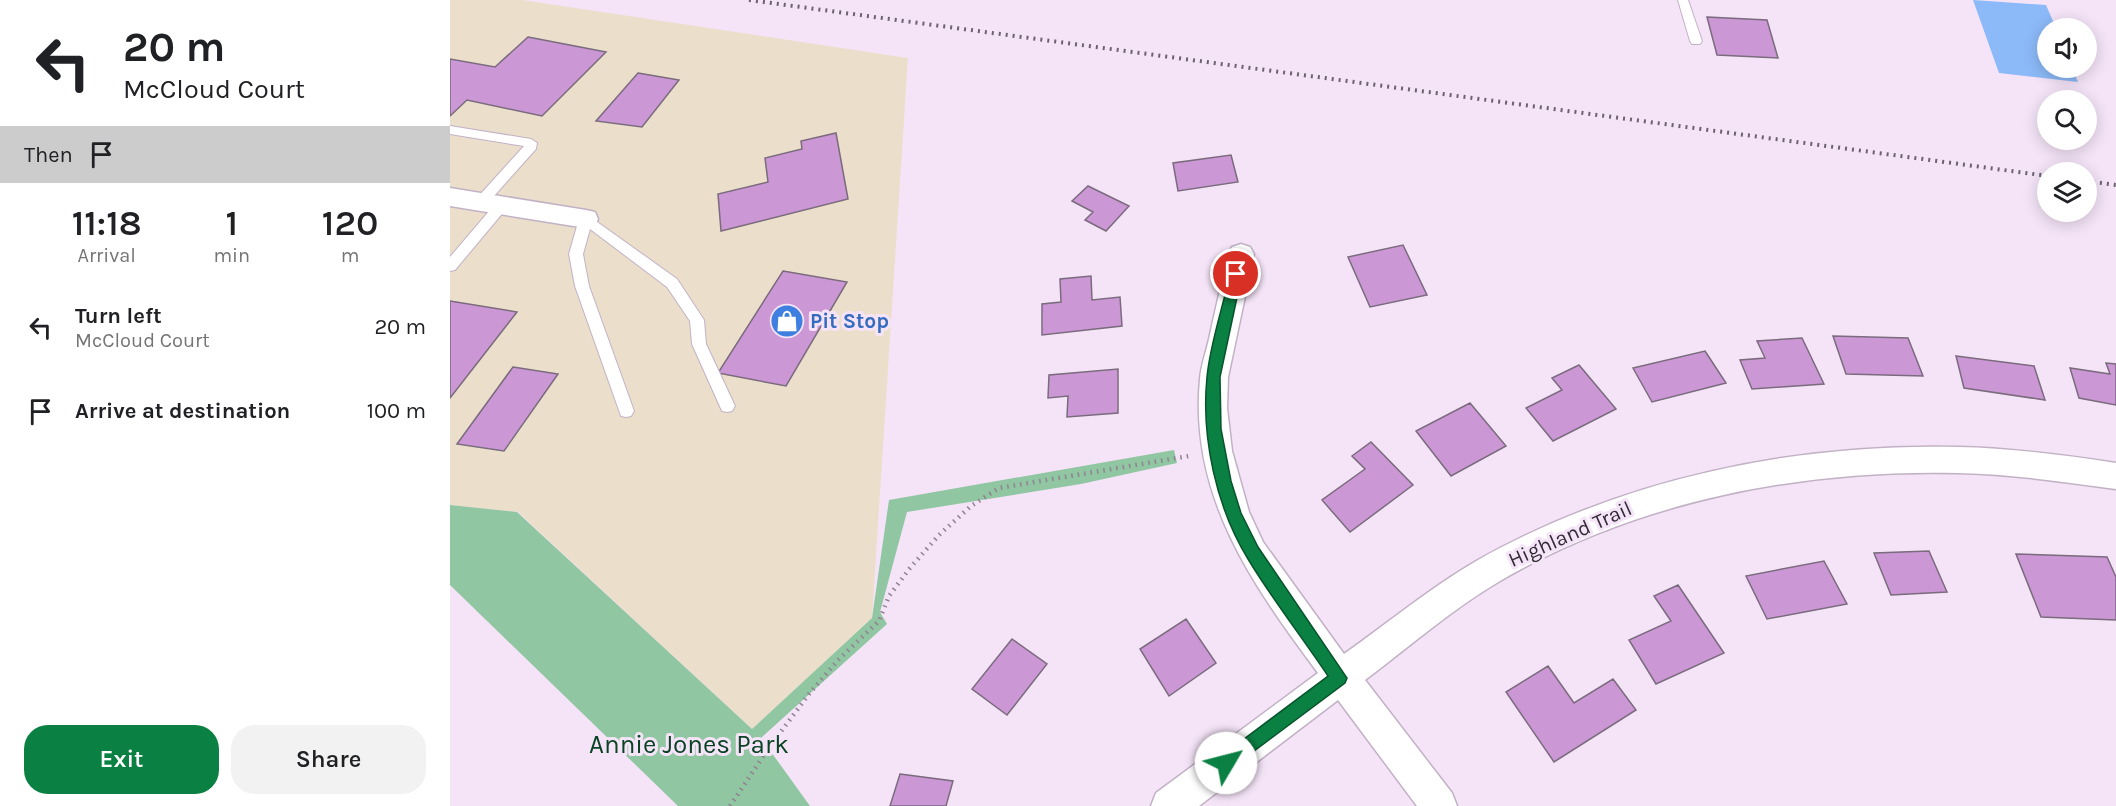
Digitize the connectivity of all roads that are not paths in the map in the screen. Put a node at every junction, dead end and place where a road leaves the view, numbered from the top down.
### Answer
1 (1683, 0) edge
2 (1696, 41) dead end
3 (450, 130) edge
4 (450, 197) edge
5 (491, 204) junction
6 (586, 219) junction
7 (1241, 254) dead end
8 (450, 266) edge
9 (727, 406) dead end
10 (626, 411) dead end
11 (2116, 476) edge
12 (1339, 678) junction
13 (1169, 806) edge
14 (1439, 806) edge

1 - 2 lane
3 - 5 lane
4 - 5 street
5 - 6 street
5 - 8 lane
6 - 9 lane
6 - 10 lane
7 - 12 street
11 - 12 street, Highland Trail
12 - 13 street, Highland Trail
12 - 14 street

